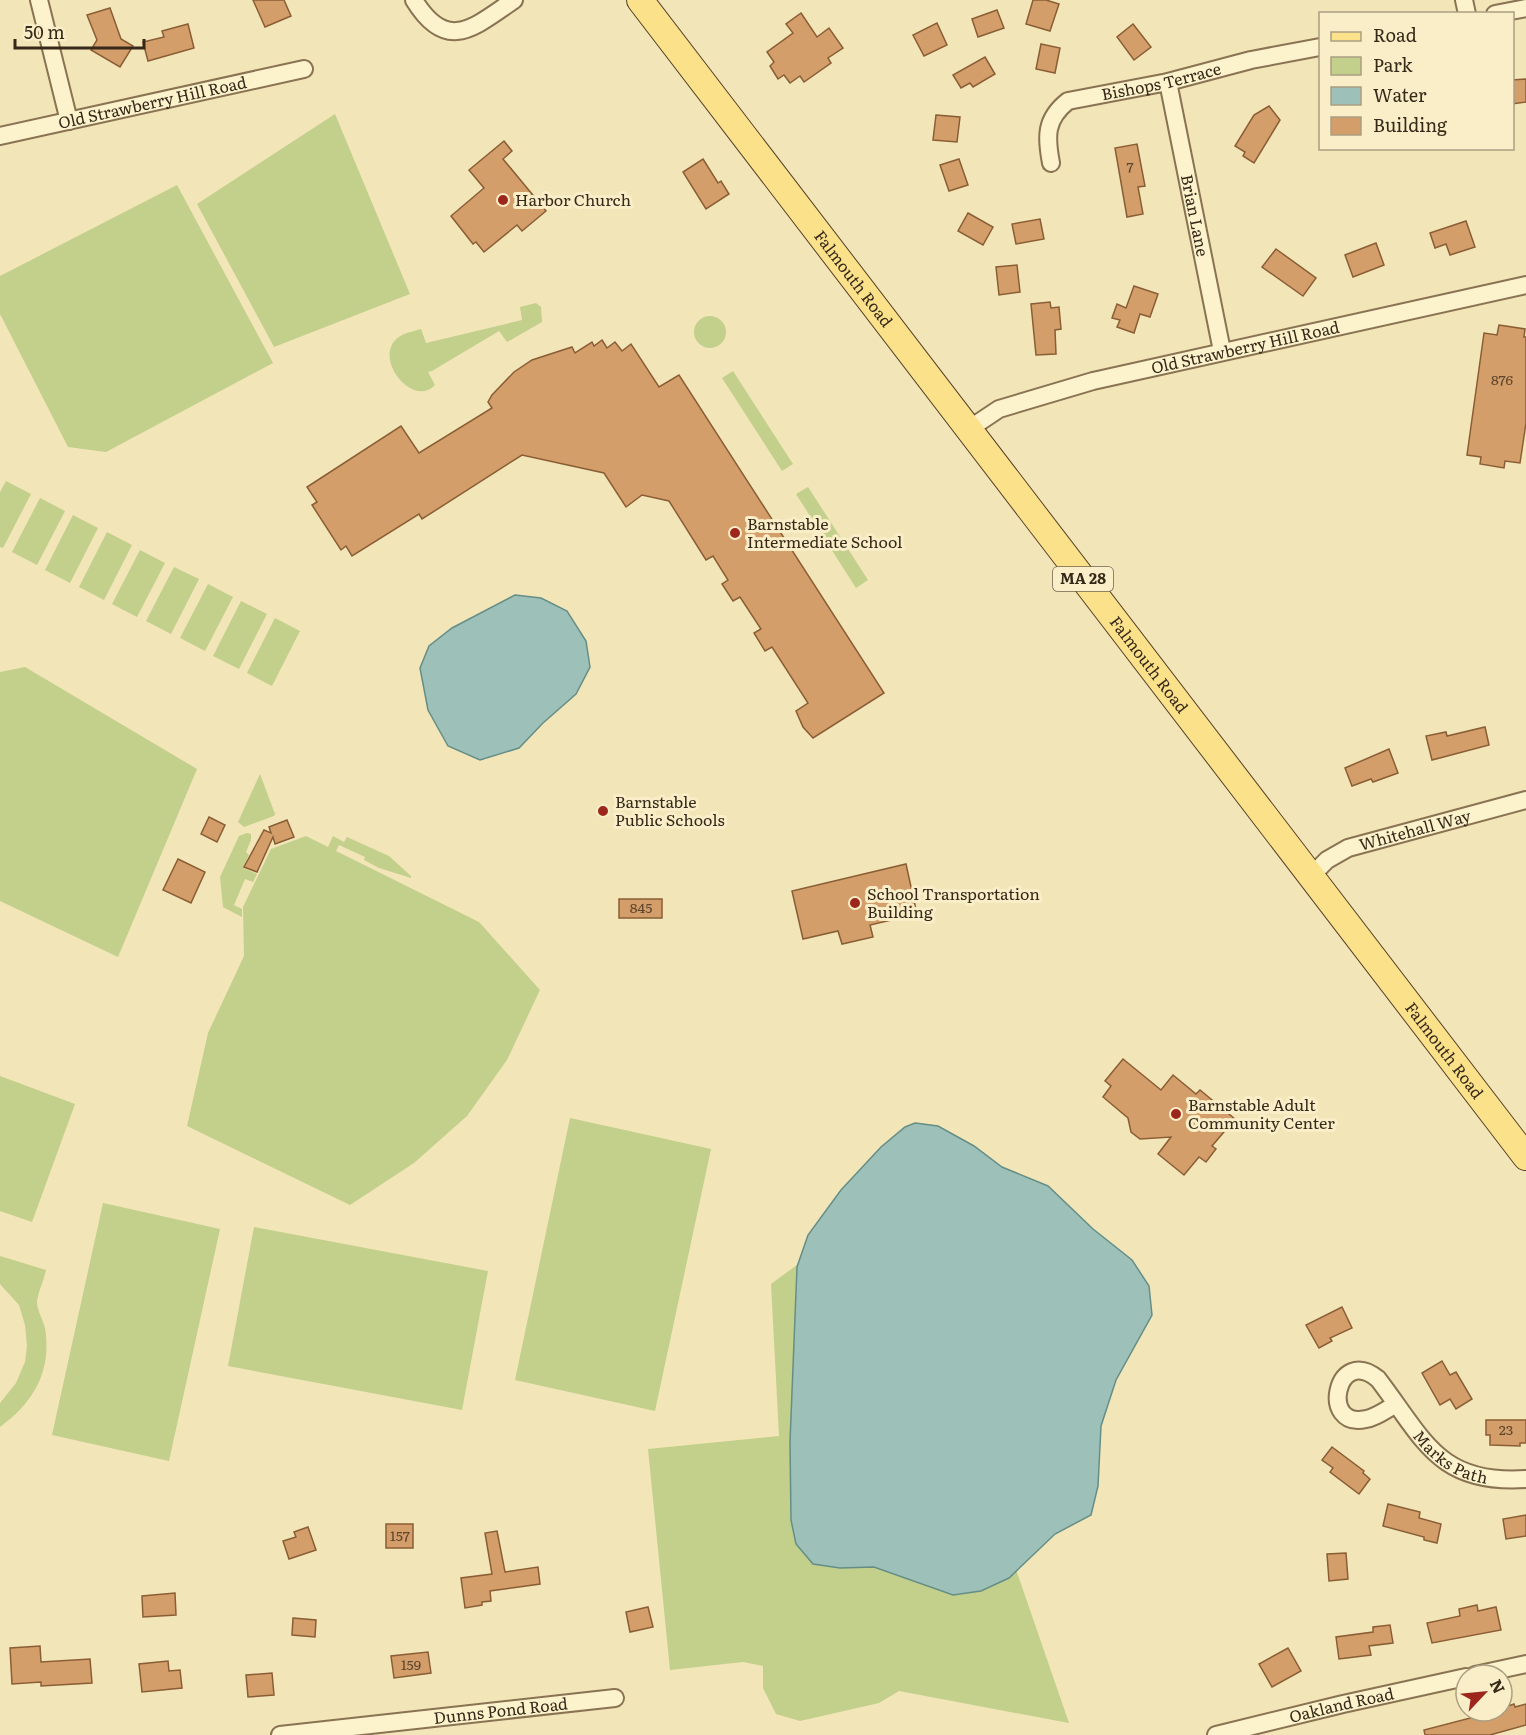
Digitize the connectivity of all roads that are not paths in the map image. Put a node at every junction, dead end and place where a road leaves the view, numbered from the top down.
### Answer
1 (39, 0) edge
2 (414, 0) edge
3 (514, 0) edge
4 (640, 0) edge
5 (1526, 8) edge
6 (1505, 12) edge
7 (1319, 47) edge
8 (304, 69) dead end
9 (1167, 82) junction
10 (69, 121) junction
11 (0, 136) edge
12 (1051, 164) dead end
13 (1526, 285) edge
14 (1222, 351) junction
15 (969, 429) junction
16 (1526, 800) edge
17 (1311, 876) junction
18 (1526, 1157) edge
19 (1396, 1404) dead end
20 (1526, 1479) edge
21 (1454, 1680) edge
22 (615, 1698) dead end
23 (280, 1735) edge
24 (1216, 1735) edge

1 - 10 street
2 - 3 street
4 - 15 main road, Falmouth Road / MA 28
5 - 6 street
7 - 9 street, Bishops Terrace
8 - 10 street, Old Strawberry Hill Road
9 - 12 street, Bishops Terrace
9 - 14 street, Brian Lane
10 - 11 street, Old Strawberry Hill Road
13 - 14 street, Old Strawberry Hill Road
14 - 15 street, Old Strawberry Hill Road
15 - 17 main road, Falmouth Road / MA 28
16 - 17 street, Whitehall Way
17 - 18 main road, Falmouth Road / MA 28
19 - 20 street, Marks Path
21 - 24 street, Oakland Road
22 - 23 street, Dunns Pond Road

